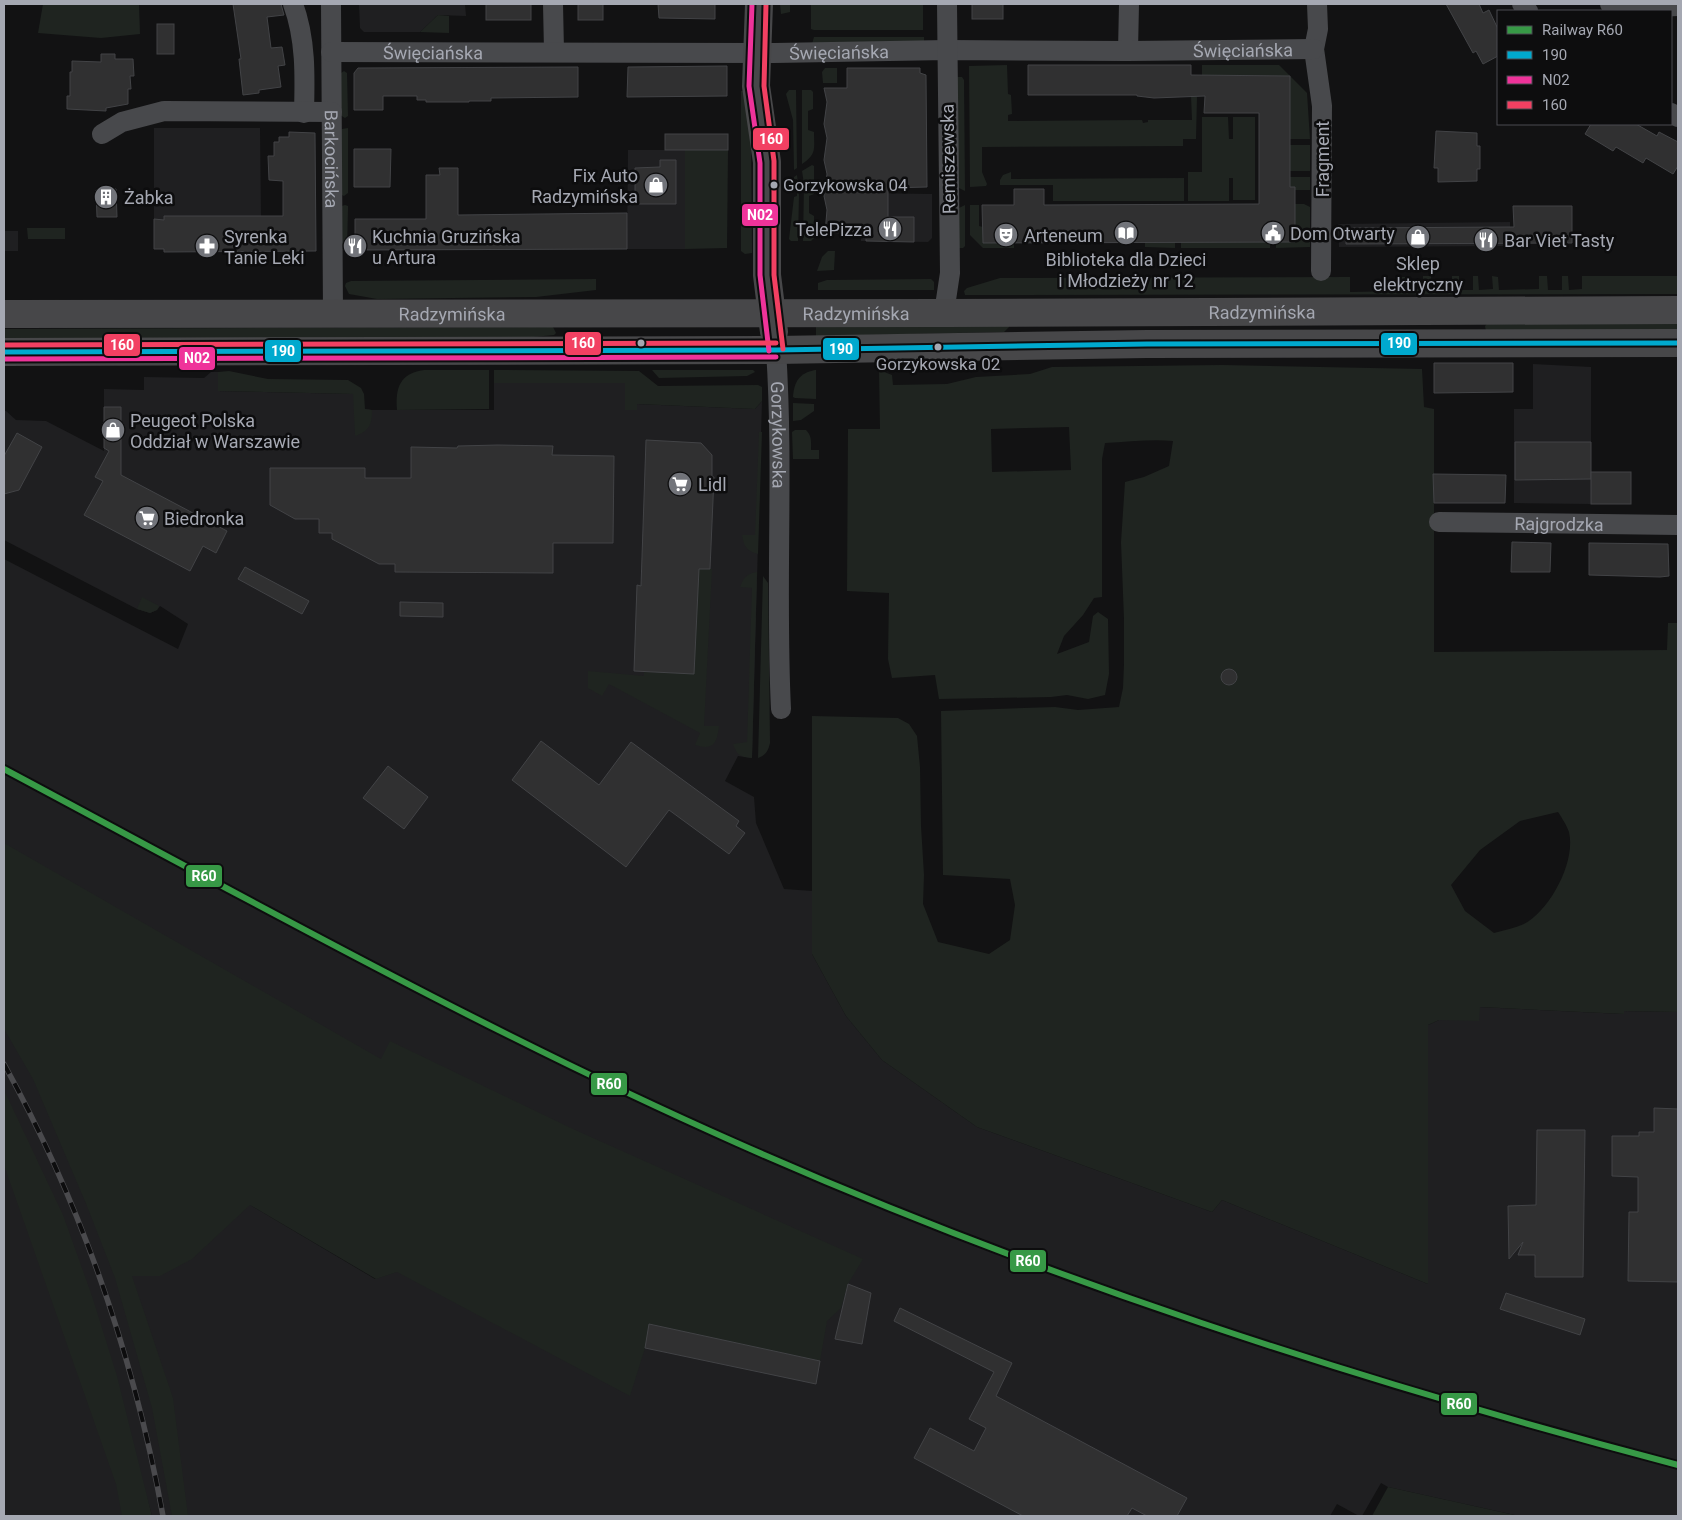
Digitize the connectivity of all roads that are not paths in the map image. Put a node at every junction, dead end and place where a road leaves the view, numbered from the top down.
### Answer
1 (293, 4) edge
2 (331, 4) edge
3 (553, 4) edge
4 (759, 4) edge
5 (773, 4) edge
6 (947, 4) edge
7 (1129, 4) edge
8 (1317, 4) edge
9 (1610, 4) edge
10 (1678, 6) edge
11 (1314, 48) junction
12 (947, 50) junction
13 (554, 51) junction
14 (1128, 51) junction
15 (332, 52) junction
16 (766, 52) junction
17 (332, 112) junction
18 (304, 113) junction
19 (102, 134) dead end
20 (1321, 271) dead end
21 (1678, 310) edge
22 (772, 312) junction
23 (1020, 312) junction
24 (944, 313) junction
25 (4, 314) edge
26 (333, 314) junction
27 (1678, 343) edge
28 (1020, 346) junction
29 (776, 350) junction
30 (4, 352) edge
31 (1439, 522) dead end
32 (1678, 525) edge
33 (781, 709) dead end

1 - 18 street
2 - 15 street, Barkocińska
3 - 13 street
4 - 16 main road, Gorzykowska
5 - 16 main road, Gorzykowska
6 - 12 street, Remiszewska
7 - 14 street
8 - 11 street, Fragment
9 - 10 street
11 - 14 street, Święciańska
11 - 20 street, Fragment
12 - 14 street, Święciańska
12 - 16 street, Święciańska
12 - 24 street, Remiszewska
13 - 15 street, Święciańska
13 - 16 street, Święciańska
15 - 17 street, Barkocińska
16 - 22 main road, Gorzykowska
17 - 18 street
17 - 26 street, Barkocińska
18 - 19 street
21 - 23 main road, Radzymińska
22 - 24 main road, Radzymińska
22 - 26 main road, Radzymińska
22 - 29 main road, Gorzykowska
23 - 24 main road, Radzymińska
23 - 28 main road
25 - 26 main road, Radzymińska
27 - 28 main road, Radzymińska
28 - 29 main road, Radzymińska
29 - 30 main road, Radzymińska
29 - 33 street, Gorzykowska
31 - 32 street, Rajgrodzka

